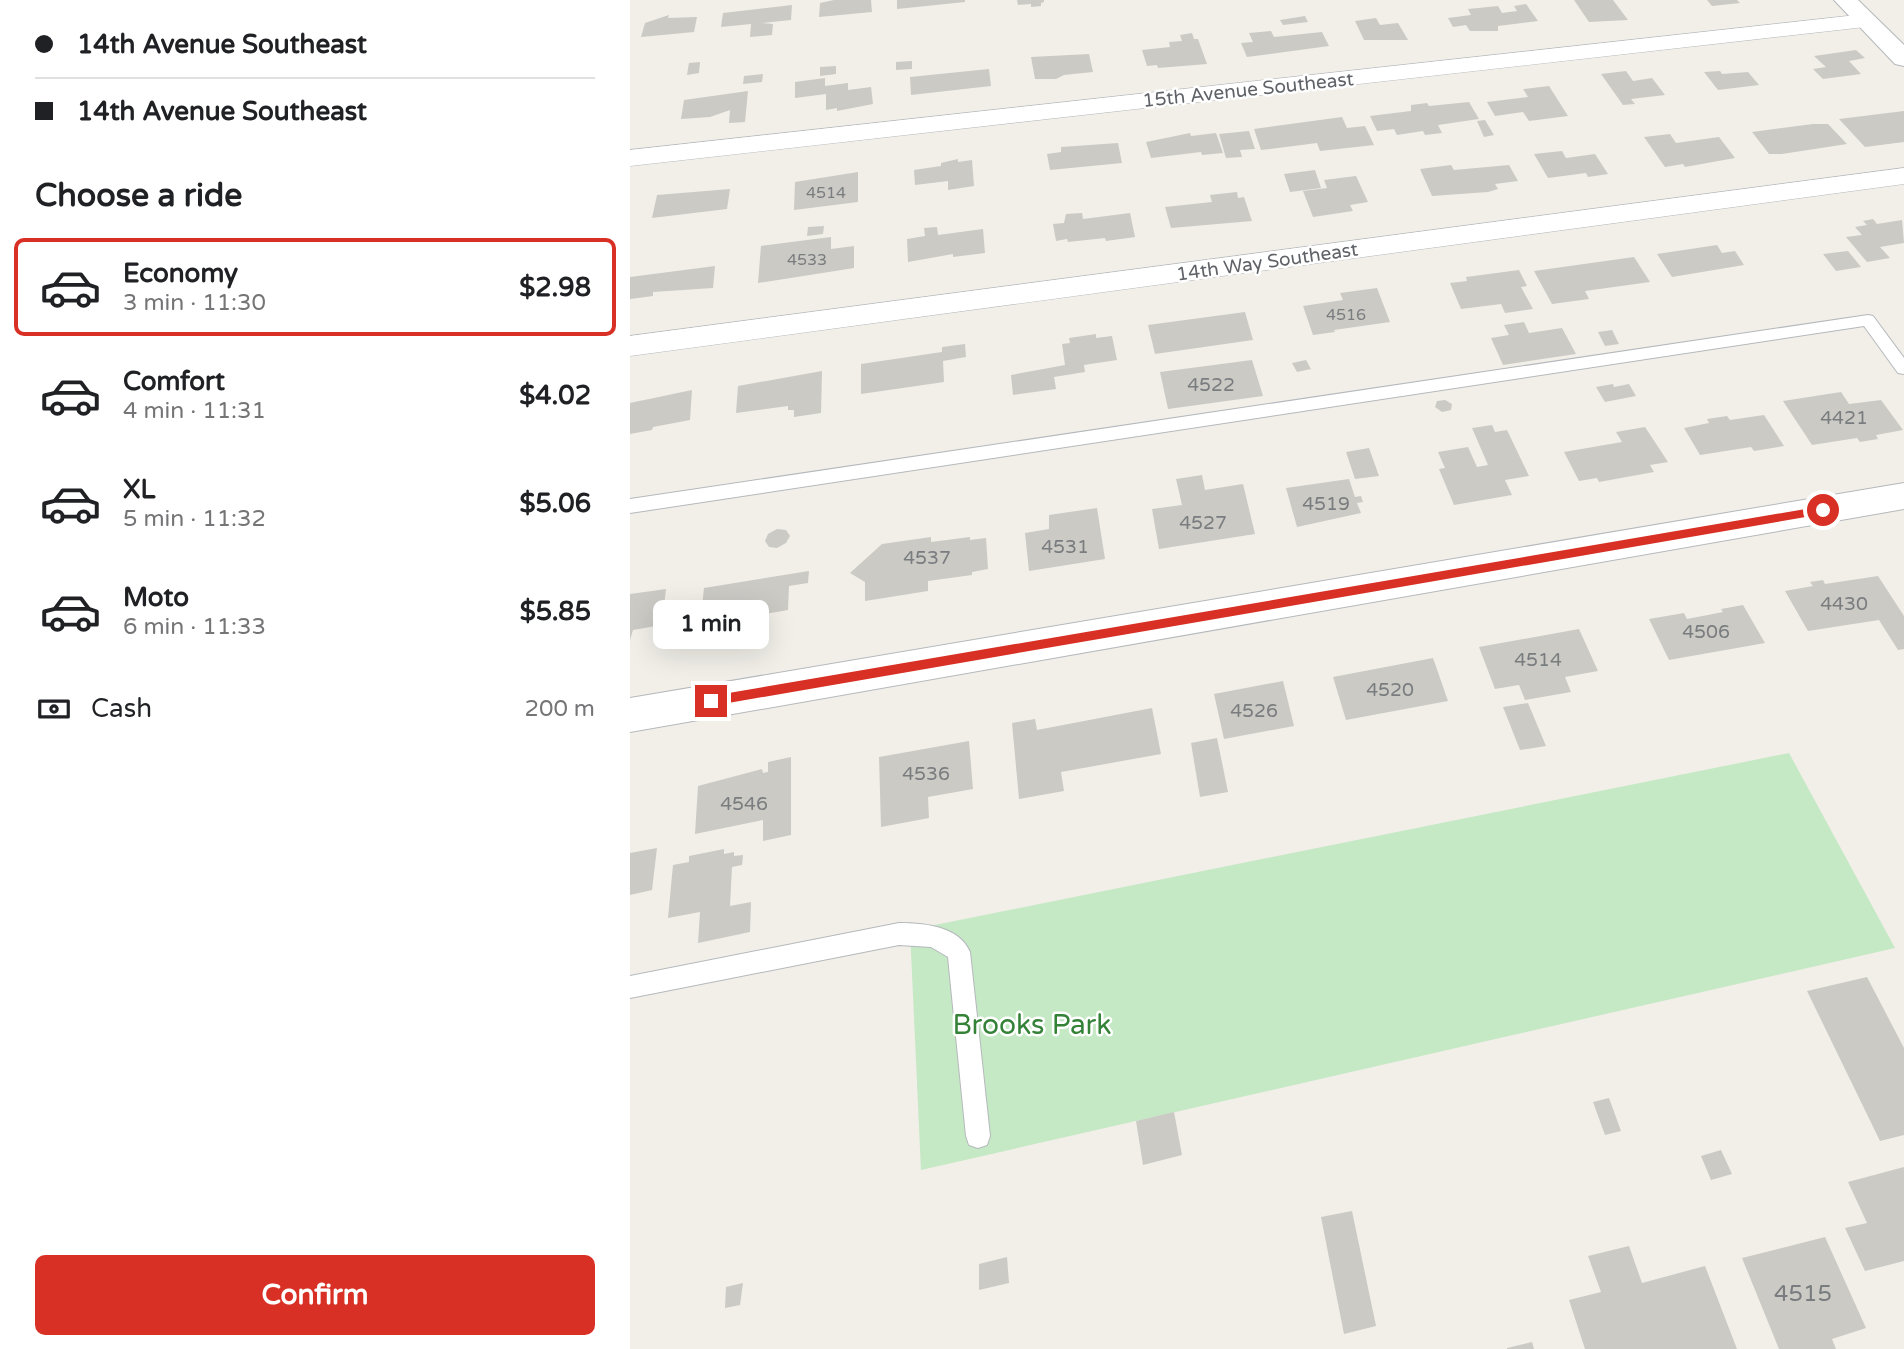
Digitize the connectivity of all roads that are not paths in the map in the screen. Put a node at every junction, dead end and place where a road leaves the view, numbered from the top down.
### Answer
1 (1845, 0) edge
2 (1866, 21) junction
3 (1904, 58) edge
4 (630, 158) edge
5 (1904, 176) edge
6 (630, 346) edge
7 (1904, 369) edge
8 (1904, 496) edge
9 (630, 506) edge
10 (630, 715) edge
11 (630, 987) edge
12 (978, 1136) dead end

1 - 2 street
2 - 3 street
2 - 4 street, 15th Avenue Southeast
5 - 6 street, 14th Way Southeast
7 - 9 lane
8 - 10 street
11 - 12 lane

